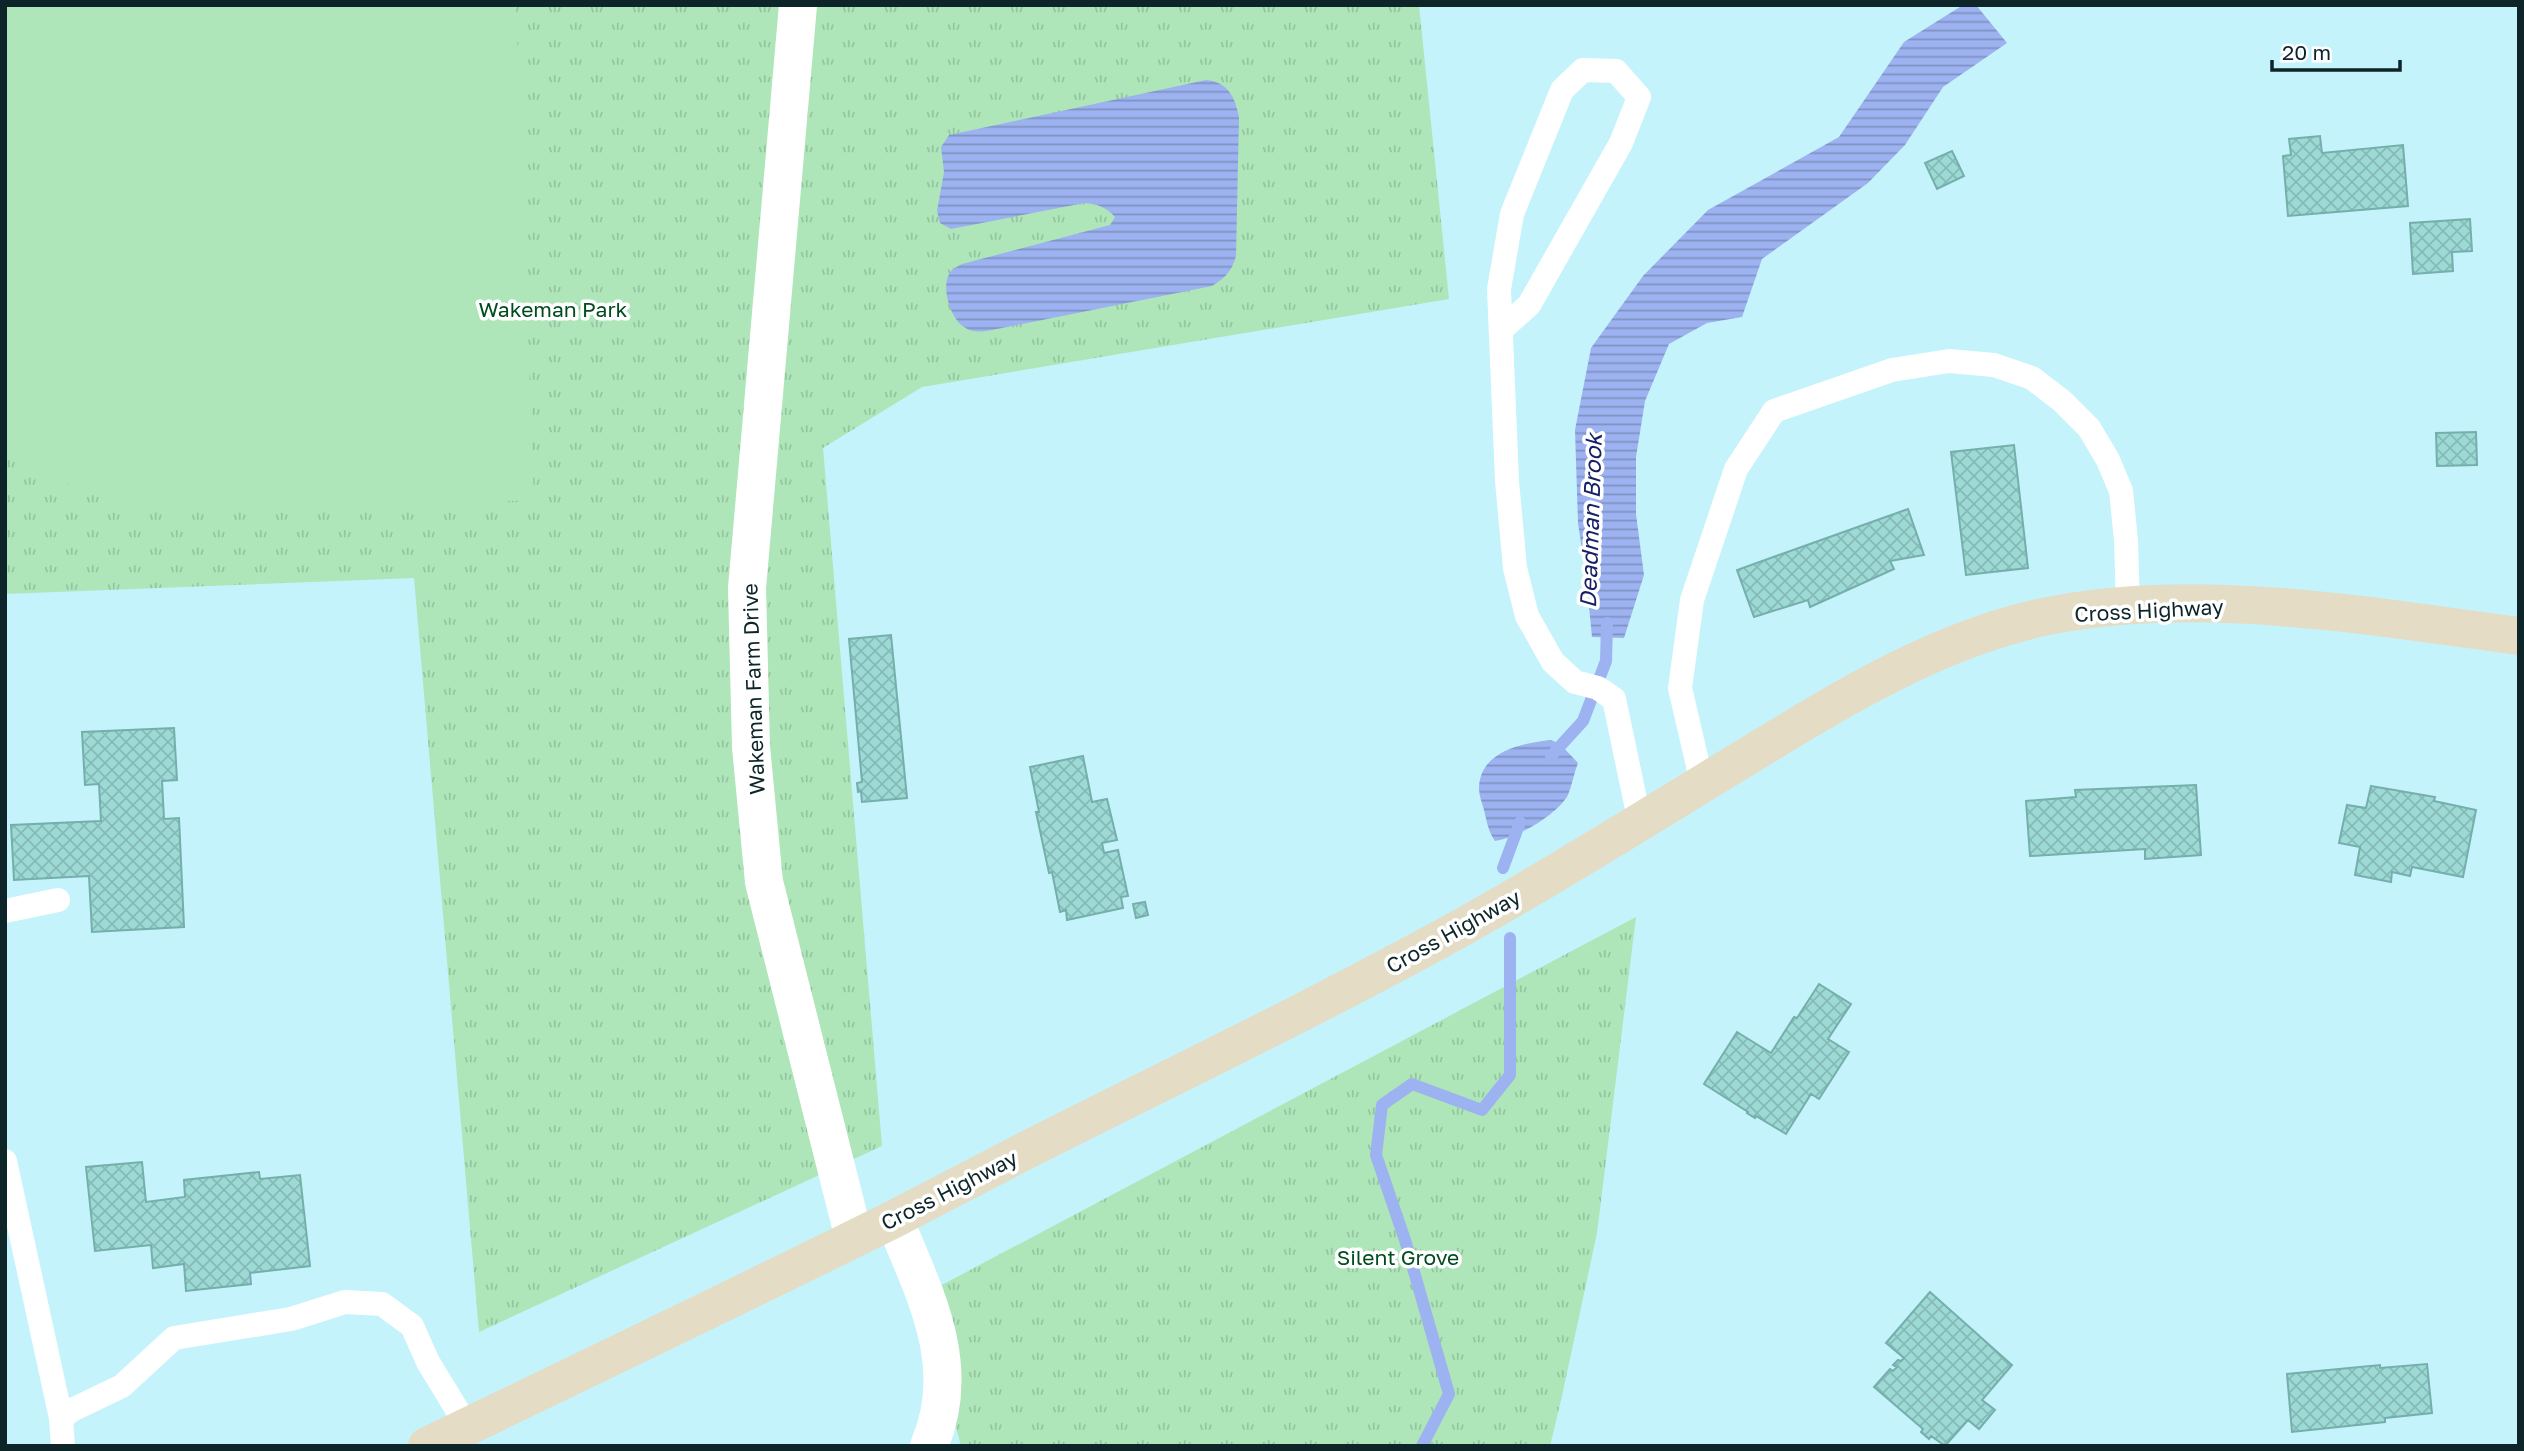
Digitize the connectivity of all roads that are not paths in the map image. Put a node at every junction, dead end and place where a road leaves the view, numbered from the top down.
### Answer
1 (798, 5) edge
2 (1502, 329) junction
3 (2128, 607) junction
4 (2519, 636) edge
5 (1702, 783) junction
6 (1640, 823) junction
7 (58, 900) dead end
8 (5, 911) edge
9 (5, 1161) edge
10 (894, 1219) junction
11 (854, 1238) junction
12 (61, 1418) junction
13 (467, 1426) junction
14 (63, 1446) edge
15 (427, 1446) edge
16 (929, 1446) edge

1 - 11 street, Wakeman Farm Drive
2 - 2 lane
2 - 6 lane
3 - 4 street, Cross Highway
3 - 5 street, Cross Highway
3 - 5 lane
5 - 6 street, Cross Highway
6 - 10 street, Cross Highway
7 - 8 lane
9 - 12 lane
10 - 11 street, Cross Highway
10 - 16 street
11 - 13 street, Cross Highway
12 - 13 lane
12 - 14 lane
13 - 15 street, Cross Highway

